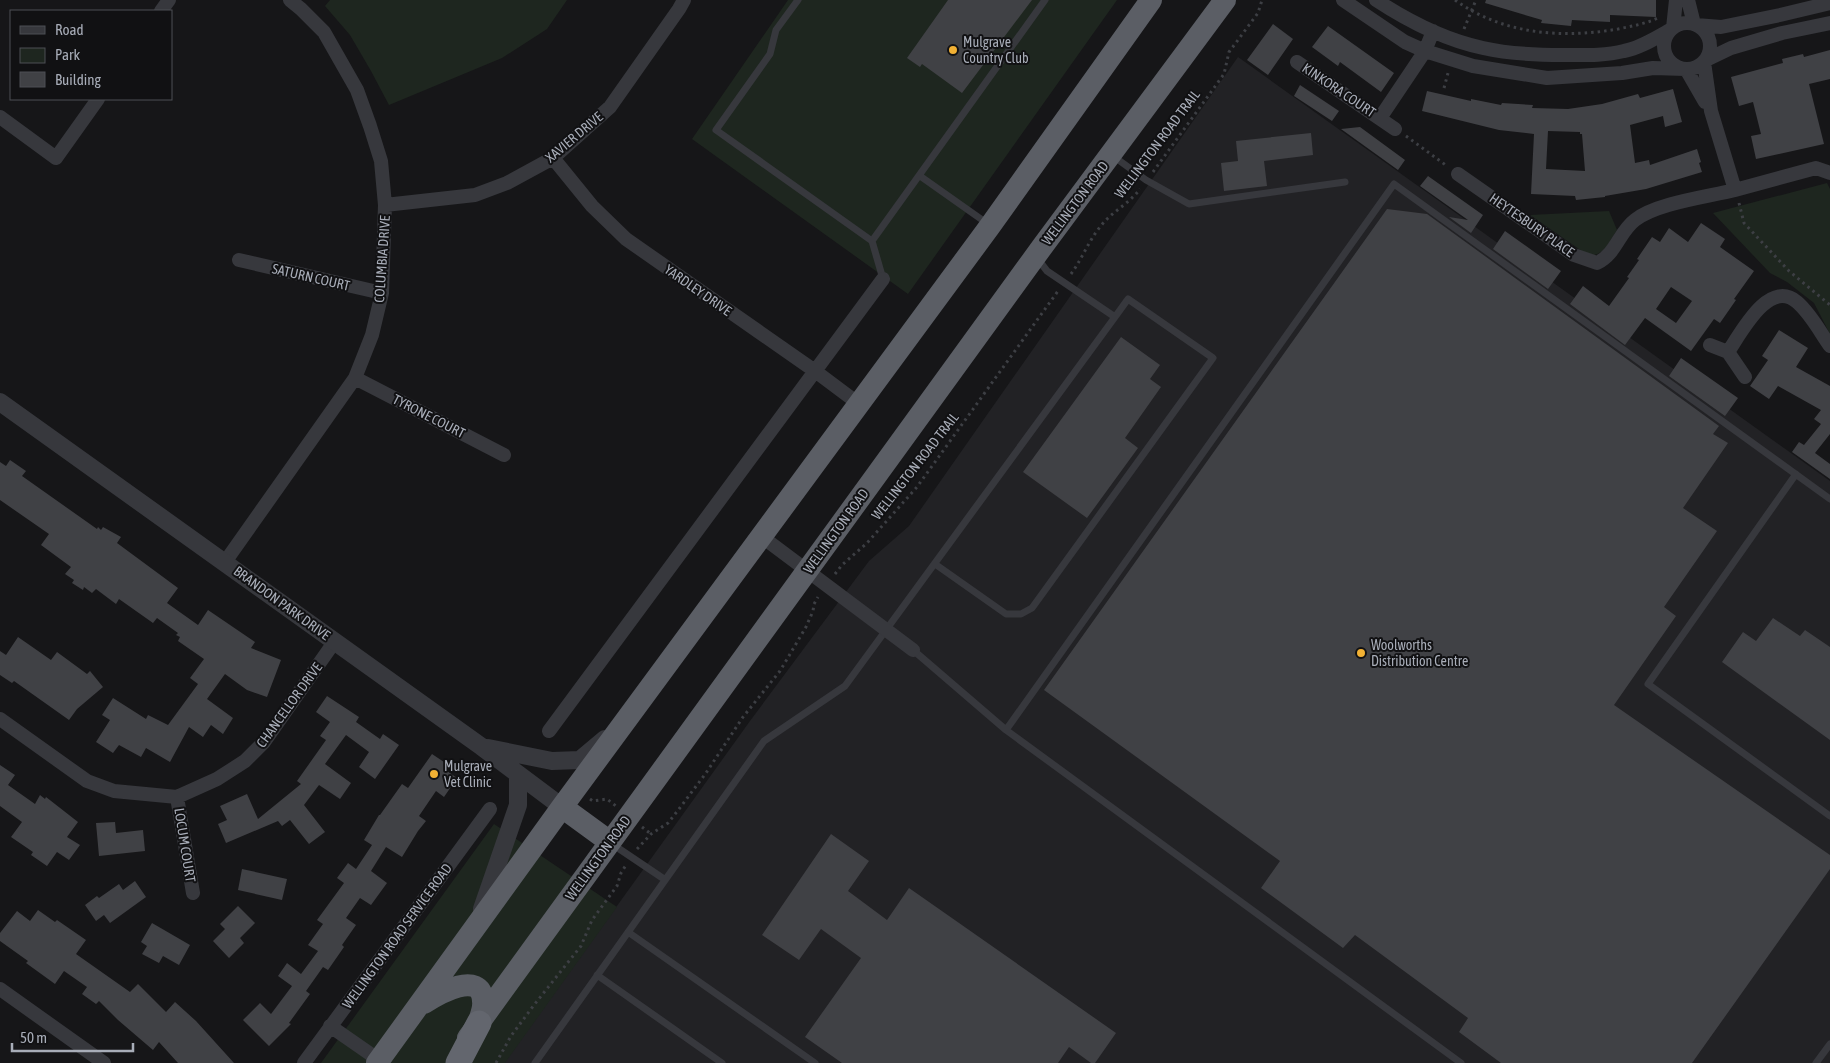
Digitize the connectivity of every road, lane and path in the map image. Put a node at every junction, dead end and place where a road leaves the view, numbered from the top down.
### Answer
1 (290, 0) edge
2 (684, 0) edge
3 (798, 0) edge
4 (1045, 0) edge
5 (1151, 0) edge
6 (1226, 0) edge
7 (1262, 0) edge
8 (1337, 0) edge
9 (1376, 0) edge
10 (1455, 0) edge
11 (1676, 0) edge
12 (1688, 0) edge
13 (1347, 3) edge
14 (1830, 3) edge
15 (1830, 23) edge
16 (1673, 24) junction
17 (1695, 24) junction
18 (1433, 31) junction
19 (1425, 51) junction
20 (1705, 61) junction
21 (1297, 62) dead end
22 (1686, 69) junction
23 (97, 100) edge
24 (1711, 111) junction
25 (0, 117) edge
26 (1380, 118) junction
27 (1395, 129) joint
28 (1110, 155) junction
29 (552, 158) junction
30 (1458, 174) joint
31 (1830, 174) edge
32 (920, 176) junction
33 (1146, 180) junction
34 (1345, 182) dead end
35 (1735, 190) junction
36 (385, 206) junction
37 (990, 226) junction
38 (872, 241) junction
39 (1036, 256) junction
40 (239, 260) dead end
41 (883, 279) joint
42 (1064, 283) junction
43 (382, 293) junction
44 (1830, 305) edge
45 (1115, 317) junction
46 (1710, 345) dead end
47 (1830, 346) edge
48 (1728, 352) junction
49 (815, 371) junction
50 (1746, 377) dead end
51 (355, 378) junction
52 (0, 402) edge
53 (859, 404) junction
54 (504, 455) dead end
55 (1796, 474) junction
56 (1830, 499) edge
57 (761, 536) junction
58 (225, 562) junction
59 (935, 564) junction
60 (807, 571) junction
61 (827, 586) junction
62 (886, 631) junction
63 (335, 641) junction
64 (913, 650) joint
65 (0, 719) edge
66 (621, 727) junction
67 (1006, 730) junction
68 (549, 731) dead end
69 (482, 747) junction
70 (518, 774) junction
71 (575, 789) junction
72 (177, 797) junction
73 (562, 807) junction
74 (490, 809) dead end
75 (629, 816) junction
76 (1830, 816) edge
77 (651, 834) junction
78 (610, 842) junction
79 (631, 857) junction
80 (664, 879) junction
81 (193, 893) dead end
82 (477, 924) junction
83 (628, 932) junction
84 (598, 975) junction
85 (0, 989) edge
86 (417, 1008) junction
87 (479, 1023) junction
88 (330, 1026) junction
89 (1830, 1044) edge
90 (378, 1062) edge
91 (104, 1063) edge
92 (304, 1063) edge
93 (450, 1063) edge
94 (458, 1063) edge
95 (496, 1063) edge
96 (535, 1063) edge
97 (722, 1063) edge
98 (815, 1063) edge
99 (1462, 1063) edge
100 (1816, 1063) edge

1 - 36 street, COLUMBIA DRIVE
2 - 29 street, XAVIER DRIVE
3 - 38 lane
4 - 32 lane
5 - 37 highway
6 - 28 highway, WELLINGTON ROAD
7 - 33 path, WELLINGTON ROAD TRAIL
8 - 13 street
9 - 18 street
10 - 16 path
11 - 16 street
12 - 17 street
13 - 19 street
14 - 17 street
15 - 20 street
16 - 17 street
16 - 18 street
16 - 22 street
17 - 20 street
18 - 19 street, KINKORA COURT
19 - 22 street
19 - 26 street, KINKORA COURT
20 - 22 street
20 - 24 street
21 - 26 street, KINKORA COURT
22 - 24 street
23 - 25 street
24 - 35 street
26 - 27 street, KINKORA COURT
27 - 30 path
28 - 33 lane
28 - 39 highway, WELLINGTON ROAD
29 - 36 street, XAVIER DRIVE
29 - 49 street, YARDLEY DRIVE
30 - 35 street, HEYTESBURY PLACE
31 - 35 street
32 - 37 lane
32 - 38 lane
33 - 34 lane
33 - 42 path, WELLINGTON ROAD TRAIL
35 - 44 path
36 - 43 street, COLUMBIA DRIVE
37 - 53 highway
38 - 41 lane
39 - 42 lane
39 - 60 highway, WELLINGTON ROAD
40 - 43 street, SATURN COURT
41 - 49 street
42 - 45 lane
42 - 61 path, WELLINGTON ROAD TRAIL
43 - 51 street, COLUMBIA DRIVE
45 - 59 lane
45 - 59 lane
46 - 48 street
47 - 48 street
48 - 50 street
49 - 53 street, YARDLEY DRIVE
49 - 68 street
51 - 54 street, TYRONE COURT
51 - 58 street, COLUMBIA DRIVE
52 - 58 street, BRANDON PARK DRIVE
53 - 57 highway
55 - 56 lane
55 - 67 lane
55 - 76 lane
57 - 60 street
57 - 66 highway
58 - 63 street, BRANDON PARK DRIVE
59 - 62 lane
60 - 61 street
60 - 75 highway, WELLINGTON ROAD
61 - 62 street
61 - 77 path, WELLINGTON ROAD TRAIL
62 - 64 street
62 - 80 lane
63 - 69 street, BRANDON PARK DRIVE
63 - 72 street, CHANCELLOR DRIVE
64 - 67 lane
65 - 72 street, CHANCELLOR DRIVE
66 - 69 street
66 - 71 highway
67 - 99 lane
69 - 70 street, BRANDON PARK DRIVE
70 - 73 street, BRANDON PARK DRIVE
70 - 82 street
71 - 73 highway
71 - 75 path
72 - 81 street, LOCUM COURT
73 - 78 highway
73 - 82 highway
74 - 88 street, WELLINGTON ROAD SERVICE ROAD
75 - 77 path
75 - 78 highway, WELLINGTON ROAD
77 - 79 path, WELLINGTON ROAD TRAIL
78 - 79 lane
78 - 87 highway, WELLINGTON ROAD
79 - 80 lane
79 - 95 path, WELLINGTON ROAD TRAIL
80 - 83 lane
82 - 86 highway
83 - 84 lane
83 - 98 lane
84 - 96 lane
84 - 97 lane
85 - 91 street
86 - 87 highway
86 - 90 highway
87 - 93 highway, WELLINGTON ROAD
87 - 94 highway
88 - 90 street
88 - 92 street, WELLINGTON ROAD SERVICE ROAD
89 - 100 lane

